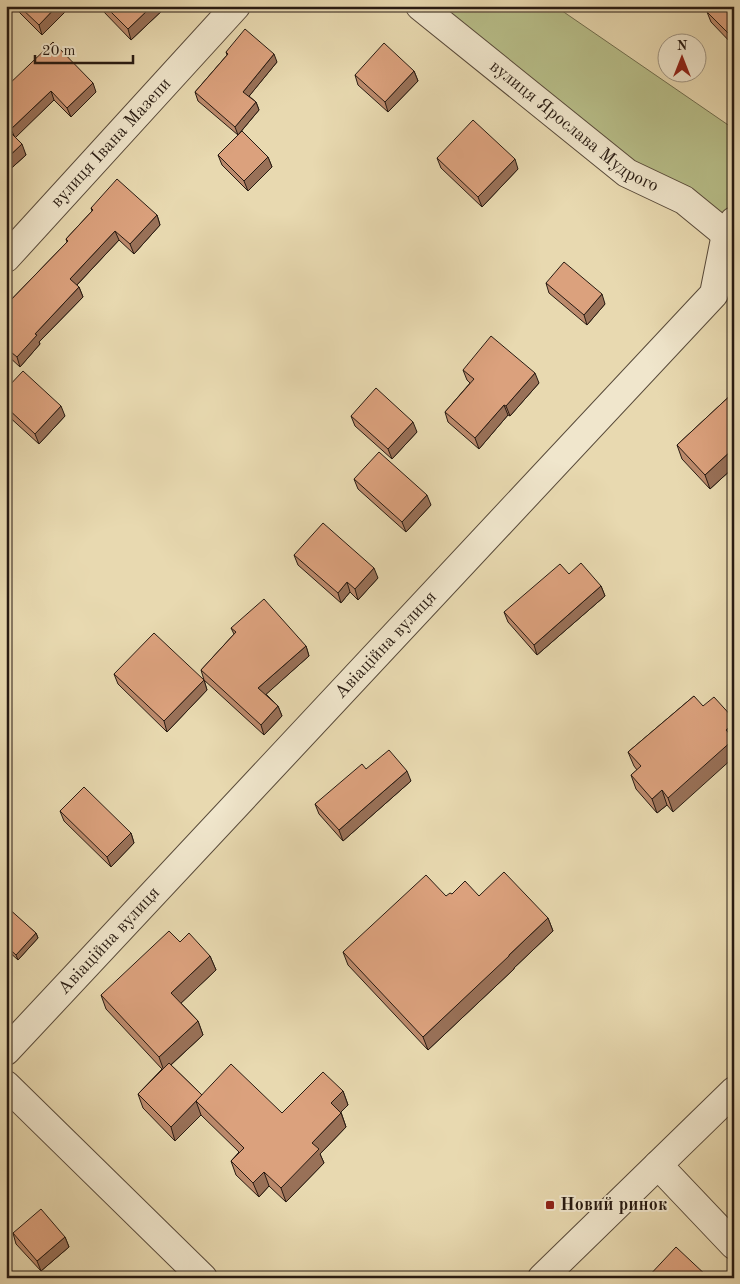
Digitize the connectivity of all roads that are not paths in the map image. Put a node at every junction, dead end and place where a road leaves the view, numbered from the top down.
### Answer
1 (236, 6) edge
2 (420, 6) edge
3 (731, 232) edge
4 (6, 258) edge
5 (6, 1051) edge
6 (6, 1085) edge
7 (734, 1091) edge
8 (658, 1164) junction
9 (734, 1245) edge
10 (203, 1278) edge
11 (542, 1278) edge

1 - 4 street, вулиця Івана Мазепи
2 - 3 street, вулиця Ярослава Мудрого
3 - 5 street, Авіаційна вулиця
6 - 10 street
7 - 8 street
8 - 9 street
8 - 11 street

